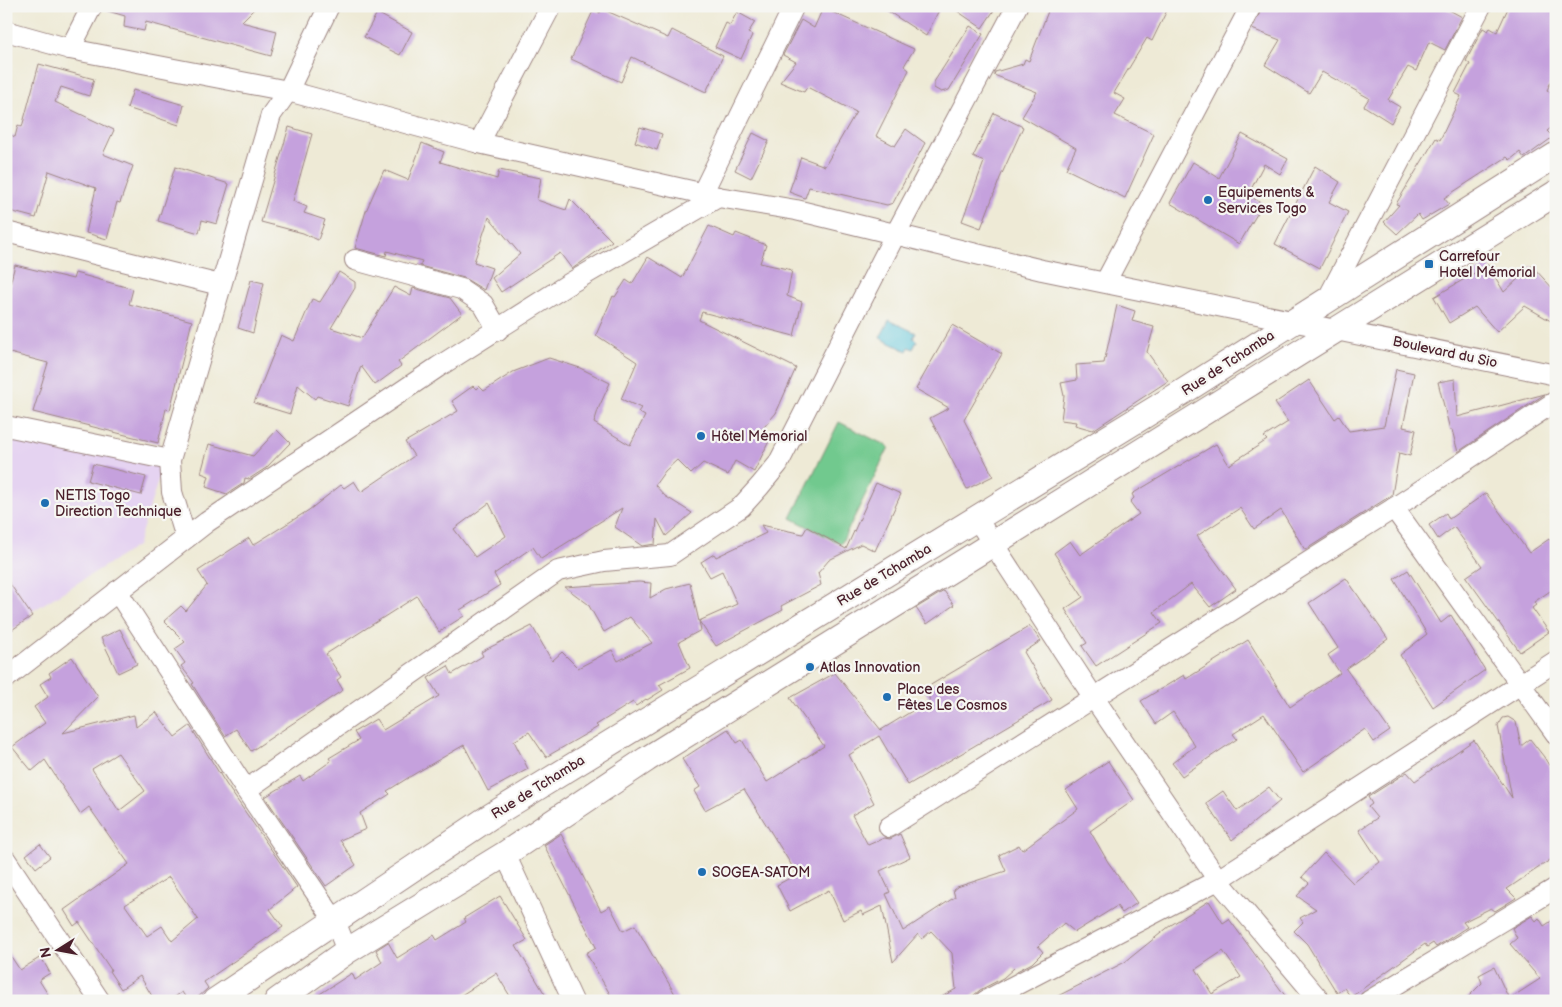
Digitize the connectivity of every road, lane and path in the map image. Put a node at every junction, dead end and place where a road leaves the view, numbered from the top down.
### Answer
1 (92, 6) edge
2 (329, 6) edge
3 (551, 6) edge
4 (794, 6) edge
5 (1017, 6) edge
6 (1251, 6) edge
7 (1481, 6) edge
8 (6, 31) edge
9 (70, 49) junction
10 (288, 91) junction
11 (478, 143) junction
12 (1556, 155) edge
13 (1556, 193) edge
14 (710, 196) junction
15 (6, 232) edge
16 (895, 235) junction
17 (354, 260) dead end
18 (1106, 281) junction
19 (220, 286) junction
20 (1328, 300) junction
21 (1294, 320) junction
22 (498, 330) junction
23 (1334, 330) junction
24 (1556, 375) edge
25 (1556, 401) edge
26 (6, 426) edge
27 (170, 460) junction
28 (1394, 508) junction
29 (977, 519) junction
30 (186, 538) junction
31 (993, 543) junction
32 (117, 591) junction
33 (1556, 661) edge
34 (6, 678) edge
35 (1521, 683) junction
36 (1094, 698) junction
37 (1556, 734) edge
38 (246, 790) junction
39 (889, 827) dead end
40 (505, 854) junction
41 (6, 860) edge
42 (1218, 880) junction
43 (1556, 888) edge
44 (335, 921) junction
45 (347, 951) junction
46 (100, 1001) edge
47 (215, 1001) edge
48 (277, 1001) edge
49 (573, 1001) edge
50 (985, 1001) edge
51 (1320, 1001) edge
52 (1369, 1001) edge

1 - 9 street
2 - 10 street
3 - 11 street
4 - 14 street
5 - 16 street
6 - 18 street
7 - 20 street
8 - 9 street, Boulevard du Sio
9 - 10 street, Boulevard du Sio
10 - 11 street, Boulevard du Sio
10 - 19 street
11 - 14 street, Boulevard du Sio
12 - 20 street, Rue de Tchamba
13 - 23 street, Rue de Tchamba
14 - 16 street, Boulevard du Sio
14 - 22 street
15 - 19 street
16 - 18 street, Boulevard du Sio
16 - 38 street
17 - 22 street
18 - 21 street, Boulevard du Sio
19 - 27 street
20 - 21 street, Rue de Tchamba
21 - 23 street, Boulevard du Sio
21 - 29 street, Rue de Tchamba
22 - 30 street
23 - 24 street, Boulevard du Sio
23 - 31 street, Rue de Tchamba
25 - 28 street
26 - 27 street
27 - 30 street
28 - 35 street
28 - 36 street
29 - 31 street
29 - 44 street, Rue de Tchamba
30 - 32 street
31 - 36 street
31 - 40 street, Rue de Tchamba
32 - 34 street
32 - 38 street
33 - 35 street
35 - 37 street
35 - 42 street
36 - 39 street
36 - 42 street
38 - 44 street
40 - 45 street, Rue de Tchamba
40 - 49 street
41 - 46 street
42 - 50 street
42 - 51 street
43 - 52 street
44 - 45 street
44 - 47 street, Rue de Tchamba
45 - 48 street, Rue de Tchamba

